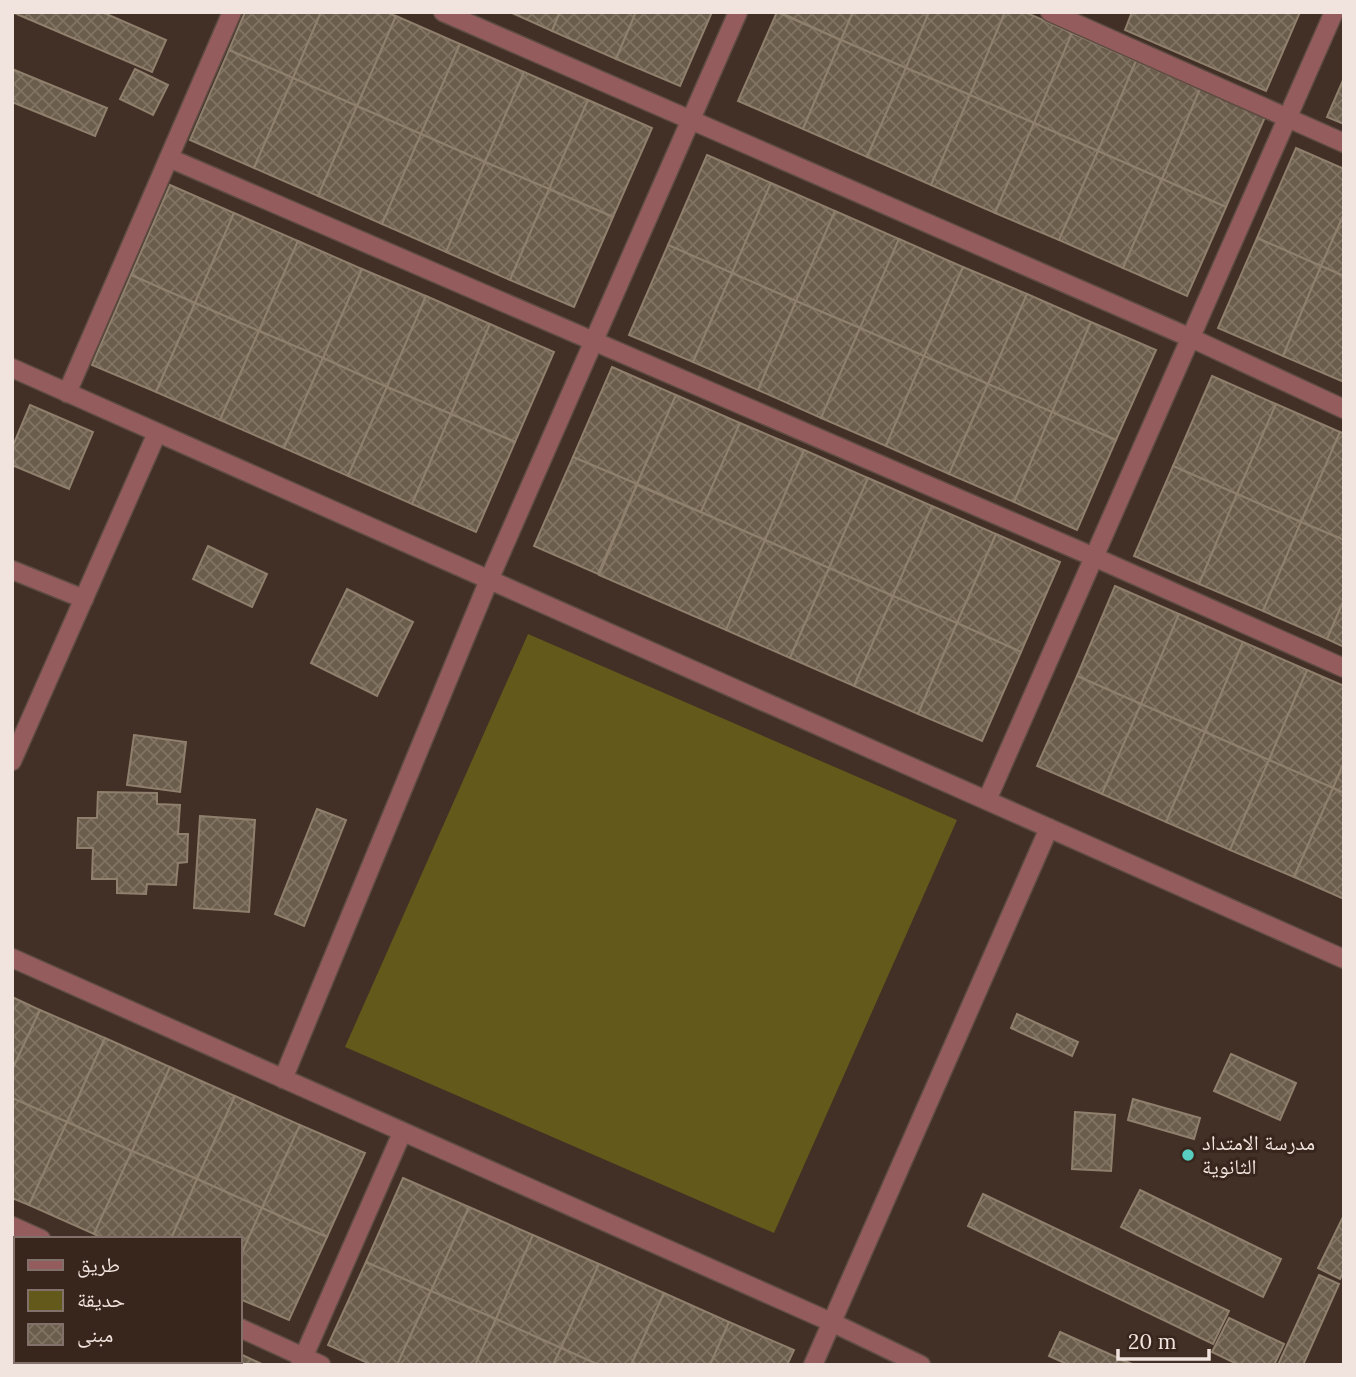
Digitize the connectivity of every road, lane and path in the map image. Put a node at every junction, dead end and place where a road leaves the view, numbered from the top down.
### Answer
1 (232, 12) edge
2 (443, 12) edge
3 (738, 12) edge
4 (1050, 12) edge
5 (1334, 12) edge
6 (1288, 117) junction
7 (691, 119) junction
8 (1344, 143) edge
9 (169, 158) junction
10 (1191, 338) junction
11 (594, 342) junction
12 (12, 368) edge
13 (67, 393) junction
14 (1344, 409) edge
15 (157, 433) junction
16 (1094, 557) junction
17 (12, 570) edge
18 (489, 580) junction
19 (83, 599) junction
20 (1344, 668) edge
21 (12, 761) edge
22 (987, 800) junction
23 (1049, 828) junction
24 (12, 958) edge
25 (1344, 959) edge
26 (283, 1079) junction
27 (402, 1133) junction
28 (12, 1226) edge
29 (37, 1237) edge
30 (831, 1322) junction
31 (242, 1329) edge
32 (302, 1361) edge
33 (321, 1365) edge
34 (813, 1365) edge
35 (921, 1365) edge

1 - 9 street
2 - 7 street
3 - 7 street
4 - 6 street
5 - 6 street
6 - 8 street
6 - 10 street
7 - 10 street
7 - 11 street
9 - 11 street
9 - 13 street
10 - 14 street
10 - 16 street
11 - 16 street
11 - 18 street
12 - 13 street
13 - 15 street
15 - 18 street
15 - 19 street
16 - 20 street
16 - 22 street
17 - 19 street
18 - 22 street
18 - 26 street
19 - 21 street
22 - 23 street
23 - 25 street
23 - 30 street
24 - 26 street
26 - 27 street
27 - 30 street
27 - 32 street
28 - 29 street
30 - 34 street
30 - 35 street
31 - 32 street
32 - 33 street

